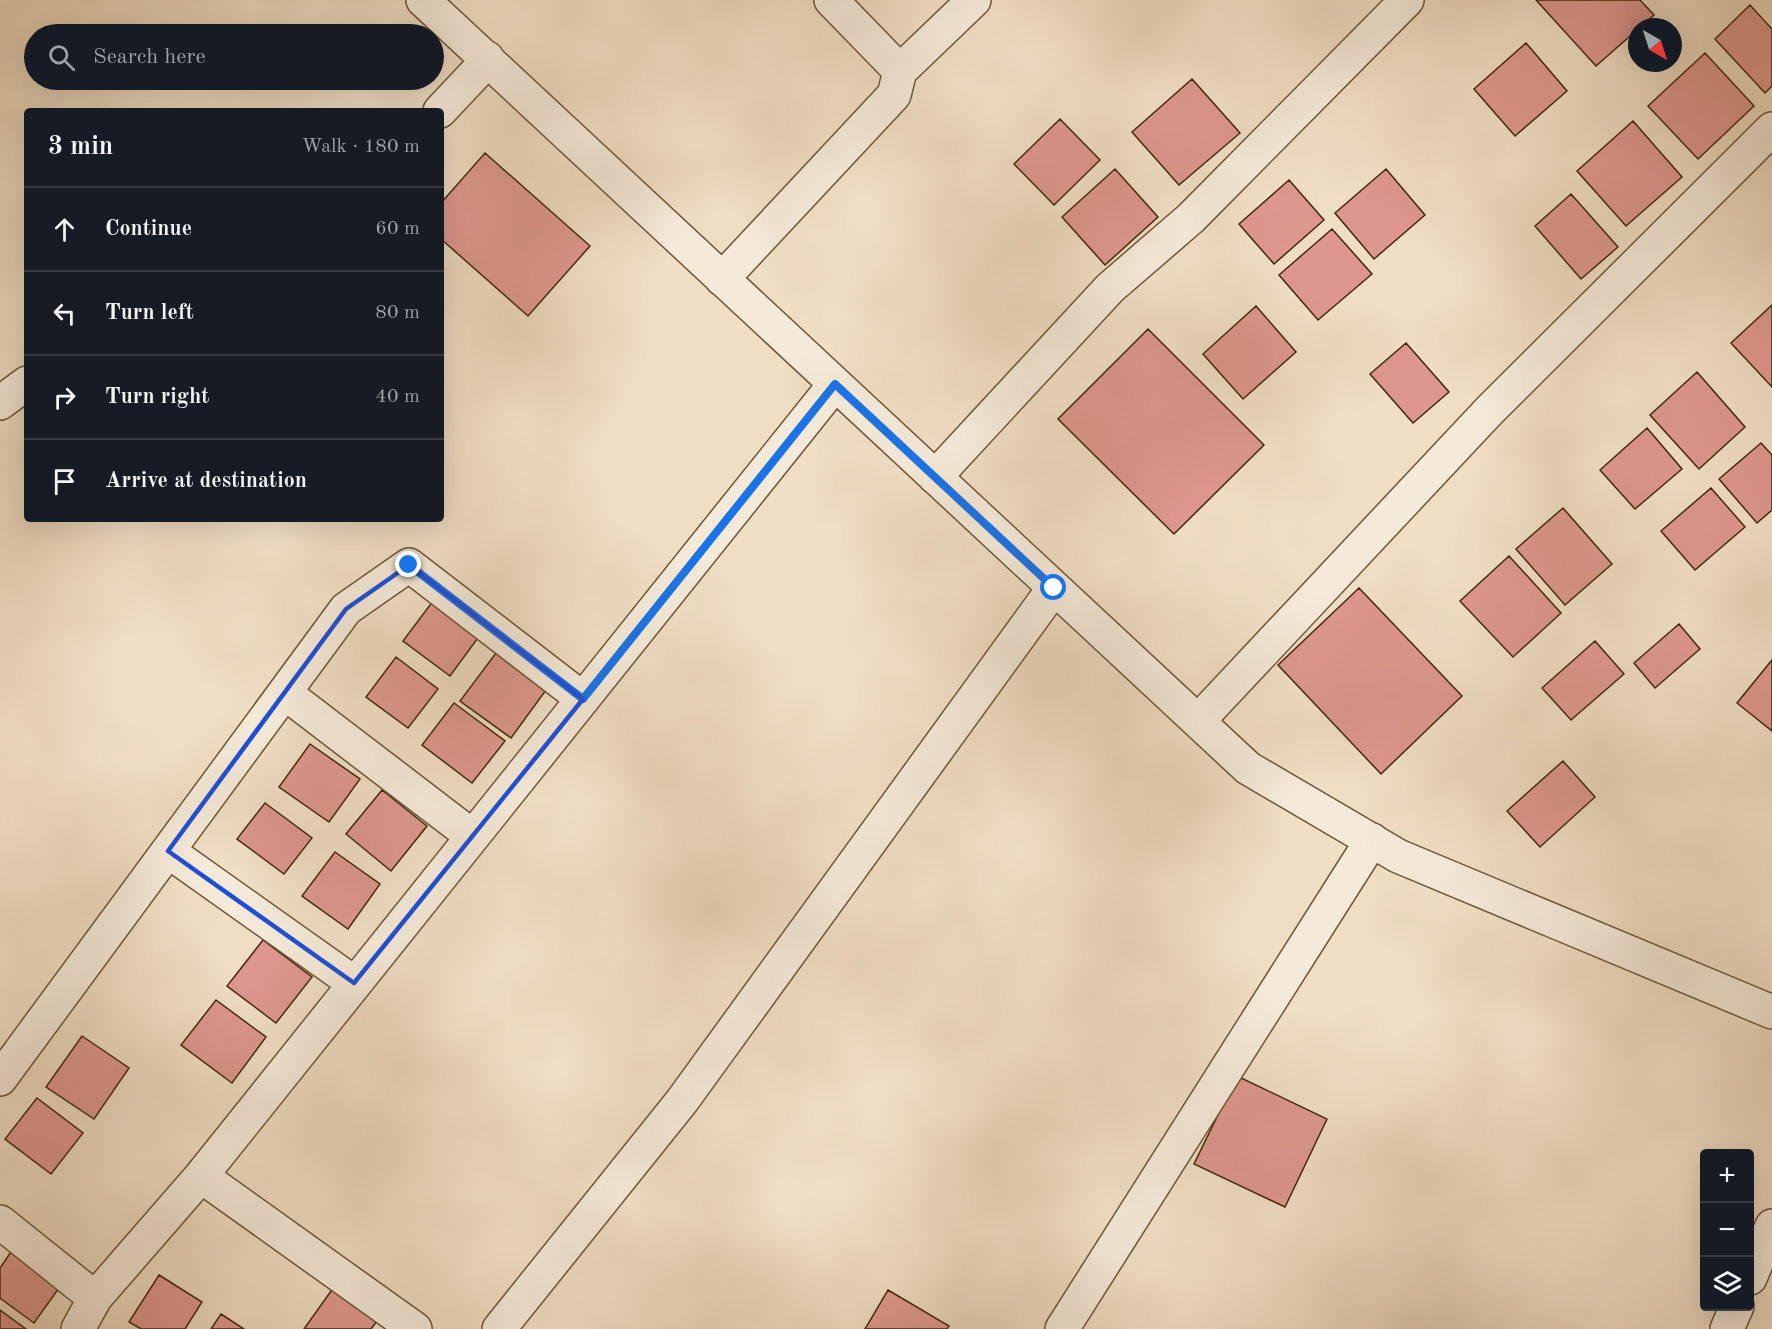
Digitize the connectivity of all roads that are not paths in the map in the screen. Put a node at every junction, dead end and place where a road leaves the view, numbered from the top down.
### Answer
1 (423, 0) edge
2 (831, 0) edge
3 (974, 0) edge
4 (1407, 0) edge
5 (487, 59) junction
6 (900, 71) junction
7 (443, 108) edge
8 (1772, 129) edge
9 (722, 279) junction
10 (835, 384) junction
11 (24, 385) edge
12 (0, 403) edge
13 (935, 477) junction
14 (1054, 588) junction
15 (285, 693) junction
16 (583, 699) junction
17 (1198, 721) junction
18 (472, 836) junction
19 (1372, 840) junction
20 (168, 850) junction
21 (354, 983) junction
22 (1771, 1010) edge
23 (0, 1079) edge
24 (201, 1176) junction
25 (0, 1222) edge
26 (1772, 1226) edge
27 (1754, 1267) edge
28 (95, 1298) junction
29 (1735, 1311) edge
30 (78, 1329) edge
31 (415, 1329) edge
32 (499, 1329) edge
33 (1062, 1329) edge
34 (1727, 1329) edge

1 - 5 street
2 - 6 street
3 - 6 street
4 - 13 street
5 - 7 street
5 - 9 street
6 - 9 street
8 - 17 street
9 - 10 street
10 - 13 street
10 - 16 street
11 - 12 street
13 - 14 street
14 - 17 street
14 - 32 street
15 - 16 street
15 - 18 street
15 - 20 street
16 - 18 street
17 - 19 street
18 - 21 street
19 - 22 street
19 - 33 street
20 - 21 street
20 - 23 street
21 - 24 street
24 - 28 street
24 - 31 street
25 - 28 street
26 - 27 street
28 - 30 street
29 - 34 street

